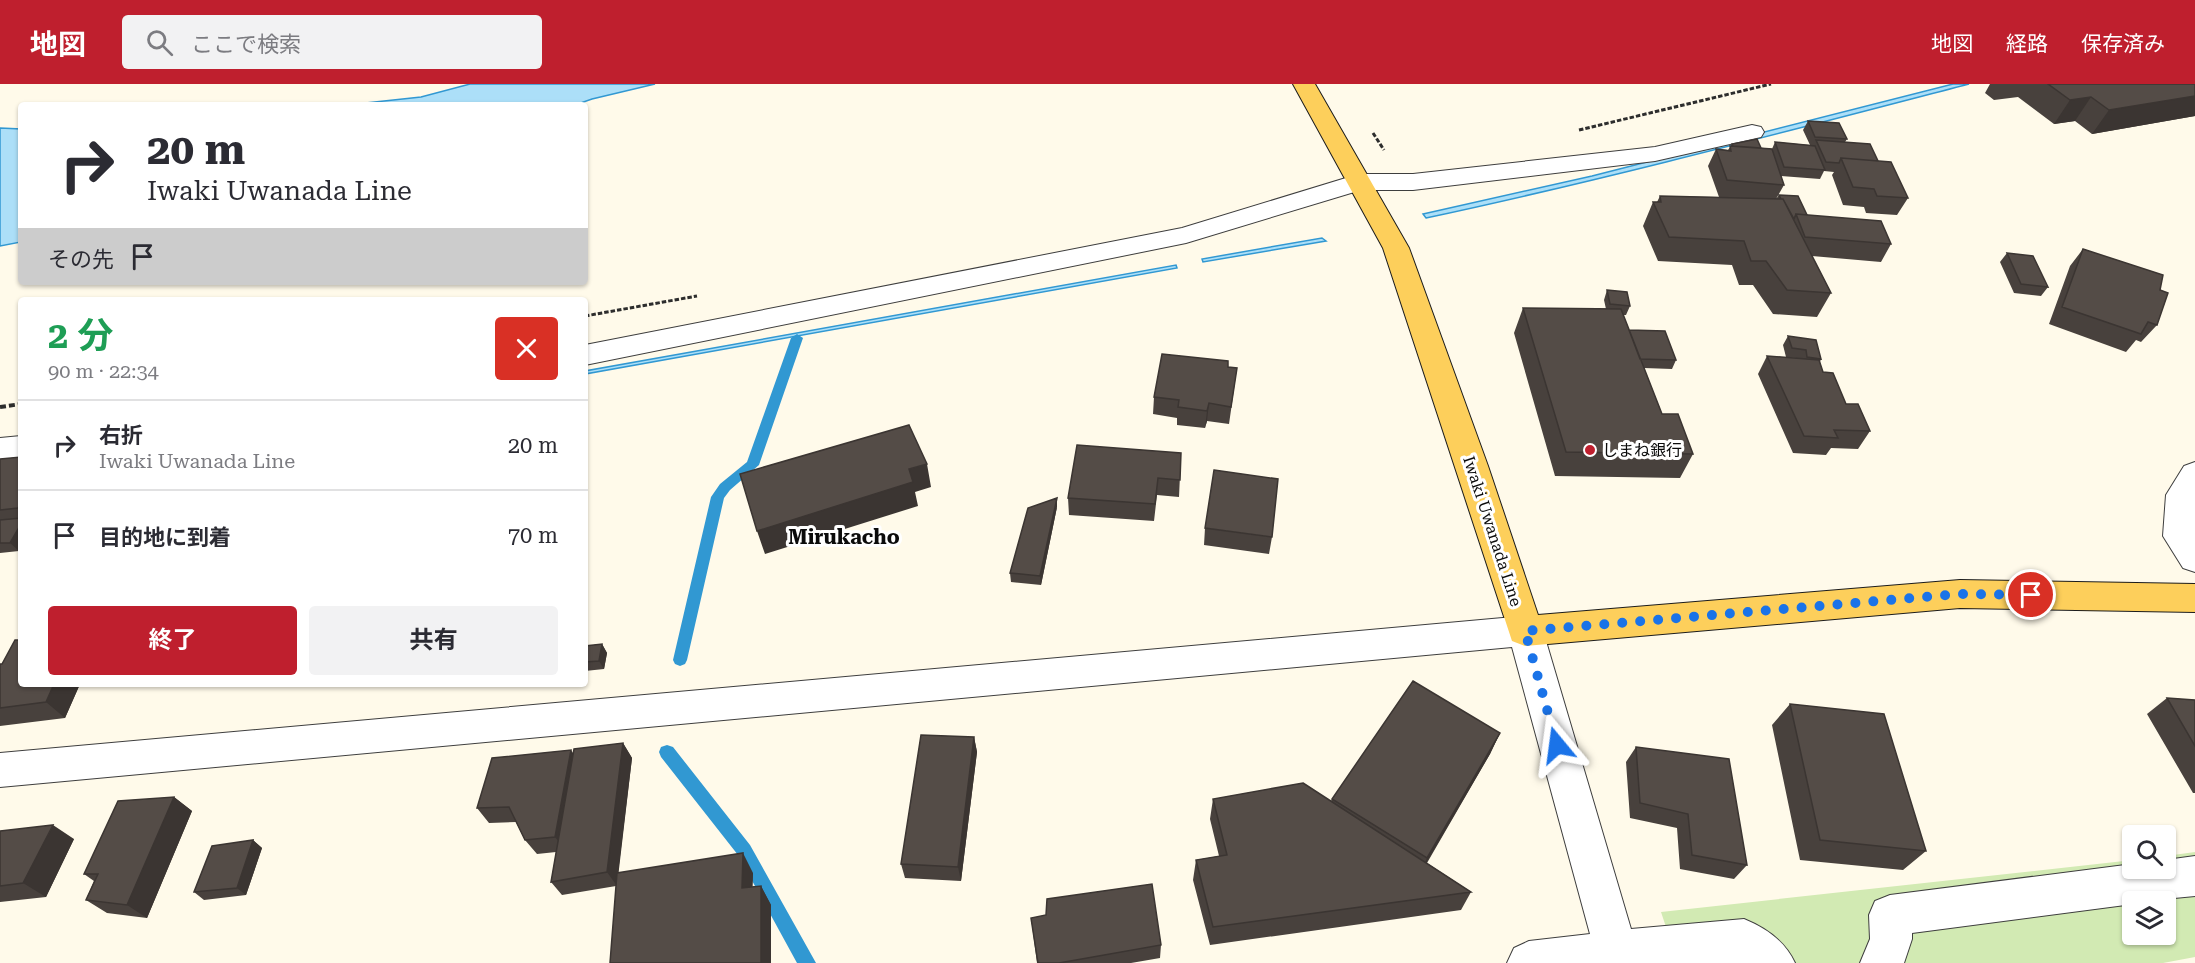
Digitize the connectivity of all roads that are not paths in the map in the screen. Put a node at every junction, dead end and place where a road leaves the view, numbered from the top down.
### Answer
1 (1304, 84) edge
2 (1752, 132) dead end
3 (1355, 174) junction
4 (588, 354) edge
5 (18, 447) edge
6 (0, 449) edge
7 (2195, 474) edge
8 (2195, 559) edge
9 (2195, 598) edge
10 (1525, 631) junction
11 (0, 770) edge
12 (2195, 876) edge
13 (1617, 957) edge
14 (1529, 963) edge
15 (1773, 963) edge
16 (1881, 963) edge

1 - 3 main road, Iwaki Uwanada Line
2 - 3 street
3 - 4 street
3 - 10 main road, Iwaki Uwanada Line
5 - 6 street
7 - 8 street
9 - 10 main road
10 - 11 street
10 - 13 street
12 - 16 street
13 - 14 street
13 - 15 street

